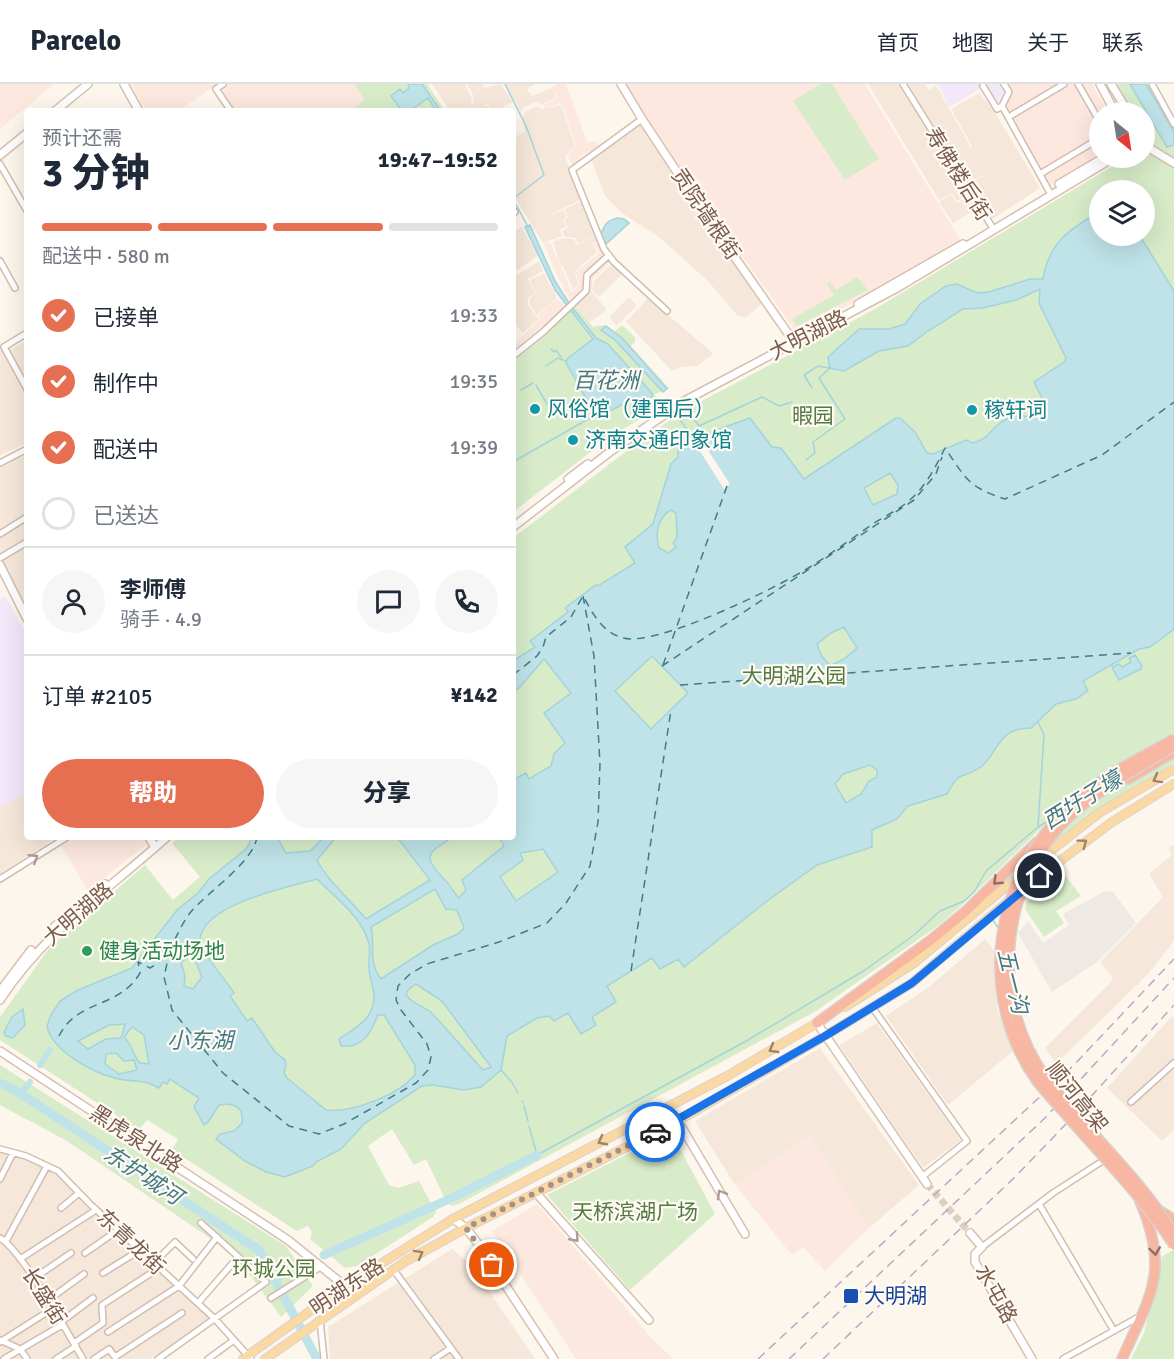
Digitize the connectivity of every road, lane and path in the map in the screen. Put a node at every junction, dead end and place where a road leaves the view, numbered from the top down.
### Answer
1 (88, 84) edge
2 (124, 84) edge
3 (223, 84) edge
4 (621, 84) edge
5 (903, 84) edge
6 (1005, 84) edge
7 (1064, 84) edge
8 (1078, 84) edge
9 (1100, 84) edge
10 (1111, 84) edge
11 (1152, 84) edge
12 (983, 86) dead end
13 (1110, 102) edge
14 (1122, 102) edge
15 (1089, 103) edge
16 (1002, 106) junction
17 (59, 108) edge
18 (137, 108) edge
19 (229, 108) edge
20 (1012, 115) dead end
21 (642, 119) junction
22 (1174, 124) edge
23 (24, 135) edge
24 (1089, 145) edge
25 (1155, 152) edge
26 (0, 155) edge
27 (1174, 163) edge
28 (0, 164) edge
29 (1089, 166) edge
30 (1096, 168) edge
31 (1040, 174) junction
32 (1049, 190) junction
33 (24, 206) edge
34 (992, 228) junction
35 (609, 255) junction
36 (0, 261) edge
37 (15, 288) dead end
38 (667, 311) dead end
39 (24, 335) edge
40 (793, 340) junction
41 (516, 353) edge
42 (24, 384) edge
43 (24, 451) edge
44 (0, 463) edge
45 (24, 519) edge
46 (516, 519) edge
47 (516, 525) edge
48 (0, 534) edge
49 (24, 544) edge
50 (0, 558) edge
51 (0, 565) edge
52 (24, 613) edge
53 (1174, 739) edge
54 (1174, 746) edge
55 (1174, 752) edge
56 (1174, 769) edge
57 (1174, 784) edge
58 (1099, 793) junction
59 (62, 840) edge
60 (150, 840) edge
61 (160, 840) edge
62 (163, 840) edge
63 (1039, 841) junction
64 (155, 847) junction
65 (0, 879) edge
66 (0, 991) edge
67 (0, 1000) edge
68 (872, 1007) junction
69 (817, 1023) junction
70 (825, 1036) junction
71 (0, 1051) edge
72 (1174, 1063) edge
73 (1131, 1102) dead end
74 (678, 1121) junction
75 (0, 1149) edge
76 (13, 1153) junction
77 (1104, 1160) dead end
78 (47, 1166) junction
79 (922, 1177) junction
80 (0, 1179) edge
81 (927, 1184) tunnel mouth
82 (79, 1193) junction
83 (537, 1194) junction
84 (1138, 1196) junction
85 (1039, 1204) junction
86 (61, 1208) dead end
87 (96, 1210) junction
88 (1160, 1211) junction
89 (453, 1219) junction
90 (1174, 1220) edge
91 (201, 1223) dead end
92 (466, 1228) junction
93 (118, 1230) junction
94 (970, 1233) tunnel mouth
95 (745, 1234) dead end
96 (1174, 1234) edge
97 (0, 1238) edge
98 (217, 1238) junction
99 (6, 1241) junction
100 (1174, 1245) edge
101 (982, 1247) junction
102 (140, 1250) junction
103 (71, 1253) dead end
104 (85, 1253) dead end
105 (238, 1257) junction
106 (193, 1258) dead end
107 (20, 1259) junction
108 (154, 1263) junction
109 (322, 1266) junction
110 (159, 1268) junction
111 (393, 1269) junction
112 (104, 1273) dead end
113 (84, 1274) dead end
114 (33, 1279) junction
115 (179, 1286) junction
116 (345, 1286) junction
117 (352, 1297) junction
118 (93, 1298) dead end
119 (271, 1298) dead end
120 (47, 1301) junction
121 (198, 1303) junction
122 (52, 1309) junction
123 (182, 1313) dead end
124 (1137, 1318) dead end
125 (216, 1320) junction
126 (320, 1320) junction
127 (649, 1320) dead end
128 (62, 1324) junction
129 (1114, 1330) junction
130 (108, 1332) dead end
131 (234, 1340) junction
132 (0, 1341) edge
133 (75, 1345) junction
134 (451, 1348) junction
135 (20, 1350) junction
136 (247, 1358) edge
137 (4, 1359) edge
138 (27, 1359) edge
139 (56, 1359) edge
140 (84, 1359) edge
141 (94, 1359) edge
142 (158, 1359) edge
143 (208, 1359) edge
144 (265, 1359) edge
145 (324, 1359) edge
146 (434, 1359) edge
147 (459, 1359) edge
148 (554, 1359) edge
149 (1032, 1359) edge
150 (1063, 1359) edge
151 (1122, 1359) edge

1 - 17 main road
2 - 18 main road
3 - 19 street
4 - 21 main road, 贡院墙根街
5 - 34 street, 寿佛楼后街
6 - 16 street
7 - 20 street
8 - 15 street
9 - 13 main road
10 - 14 main road
11 - 22 street
12 - 16 street
16 - 31 street
21 - 35 street
21 - 40 main road, 贡院墙根街
23 - 26 main road
24 - 31 street
25 - 27 main road
28 - 33 street
29 - 32 main road, 大明湖路
30 - 34 main road, 大明湖路
31 - 32 street
32 - 34 main road, 大明湖路
34 - 40 main road, 大明湖路
35 - 38 street
35 - 41 street
36 - 37 street
39 - 42 street
40 - 46 main road, 大明湖路
40 - 47 main road, 大明湖路
43 - 44 street
45 - 48 street
49 - 50 street
51 - 52 main road
53 - 63 highway, 顺河高架, bridge
54 - 58 highway, 顺河高架, bridge
55 - 58 highway, bridge
56 -> 69 main road, 明湖东路
68 -> 57 main road, 明湖东路
58 - 88 highway, 顺河高架, bridge
65 -> 59 street
60 - 64 main road
61 - 64 main road, 大明湖路
62 - 64 main road, 大明湖路
63 -> 69 highway
63 - 84 highway, 顺河高架, bridge
64 - 66 main road, 大明湖路
64 - 67 main road, 大明湖路
68 - 70 main road, 明湖东路
68 - 79 street
69 - 70 main road
69 -> 89 main road, 明湖东路
70 - 74 main road, 明湖东路
70 - 79 main road
71 - 109 main road, 黑虎泉北路
72 - 73 street
74 - 83 main road, 明湖东路
95 -> 74 main road
75 - 76 street, 东青龙街
76 - 78 street, 东青龙街
76 - 80 street
77 - 85 street
78 - 82 street, 东青龙街
78 - 99 street
79 - 81 main road
82 - 86 street
82 - 87 street, 东青龙街
83 - 92 main road, 明湖东路
83 -> 127 main road
84 - 100 highway, 顺河高架, bridge
84 -> 151 highway, bridge
85 - 101 street
85 - 129 street
87 - 93 street, 东青龙街
87 - 107 street
88 - 90 highway
88 - 96 highway, 顺河高架, bridge
89 - 92 main road
89 - 116 main road, 明湖东路
91 - 98 street
111 -> 92 main road, 明湖东路
92 - 148 main road
93 - 102 street, 东青龙街
93 - 104 street
94 - 101 main road, 水屯路
97 - 99 street, 长盛街
98 - 105 street
98 - 115 street
99 - 107 street, 长盛街
101 - 149 main road, 水屯路
102 - 108 street, 东青龙街
102 - 112 street
103 - 114 street
105 - 121 street
105 - 125 street
106 - 108 street
107 - 114 street, 长盛街
108 - 110 street, 东青龙街
109 - 116 main road, 黑虎泉北路
109 - 119 street
110 - 115 street, 东青龙街
110 - 133 street
111 - 117 main road, 明湖东路
111 - 134 street
113 - 120 street
114 - 120 street, 长盛街
115 - 121 street, 东青龙街
115 - 130 street
116 - 117 main road, 黑虎泉北路
116 - 136 main road, 明湖东路
117 - 126 main road, 明湖东路
118 - 128 street
120 - 122 street, 长盛街
121 - 125 street, 东青龙街
122 - 128 street, 长盛街
122 - 132 street
123 - 141 street
124 - 129 street
125 - 131 street, 东青龙街
125 - 142 street
126 - 144 main road, 明湖东路
126 - 145 street
128 - 133 street, 长盛街
128 - 135 street
129 - 150 street
131 - 136 street, 东青龙街
131 - 143 street
132 - 135 street
133 - 139 street
133 - 140 street, 长盛街
134 - 146 street
134 - 147 street
135 - 137 street
135 - 138 street

